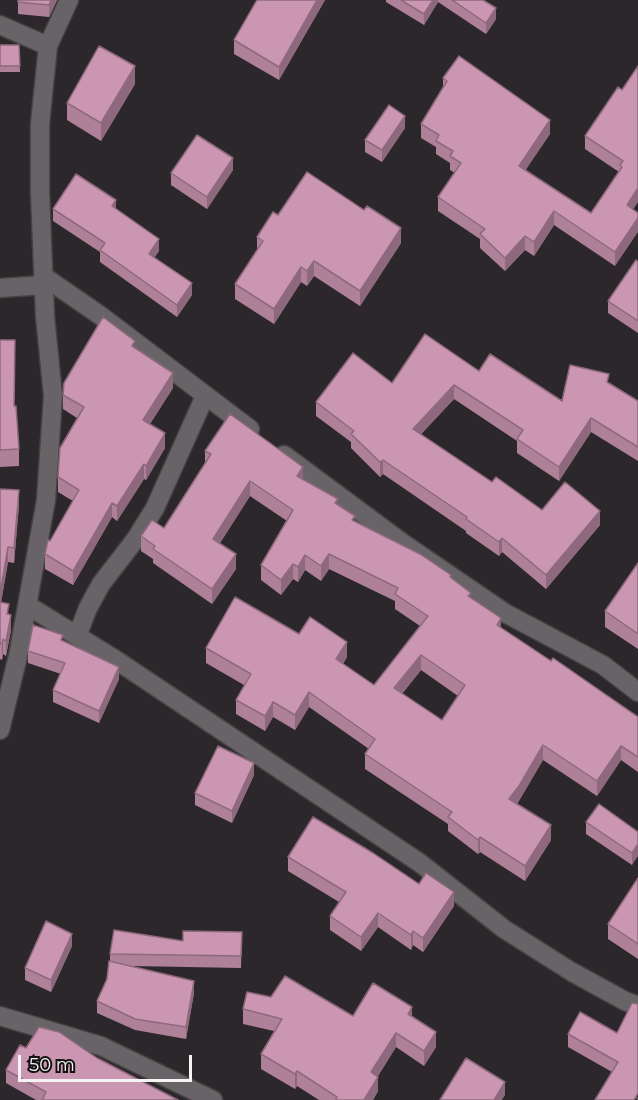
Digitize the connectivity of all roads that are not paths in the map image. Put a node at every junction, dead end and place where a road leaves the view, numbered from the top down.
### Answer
1 (69, 0) edge
2 (0, 25) edge
3 (48, 46) junction
4 (44, 281) junction
5 (0, 288) edge
6 (205, 396) junction
7 (27, 605) junction
8 (77, 636) junction
9 (638, 692) edge
10 (0, 730) edge
11 (638, 1006) edge
12 (0, 1016) edge
13 (213, 1100) edge

1 - 3 street
2 - 3 street
3 - 4 street
4 - 5 street
4 - 6 street
4 - 7 street
6 - 8 street
6 - 9 street
7 - 8 street
7 - 10 street
8 - 11 street
12 - 13 street

